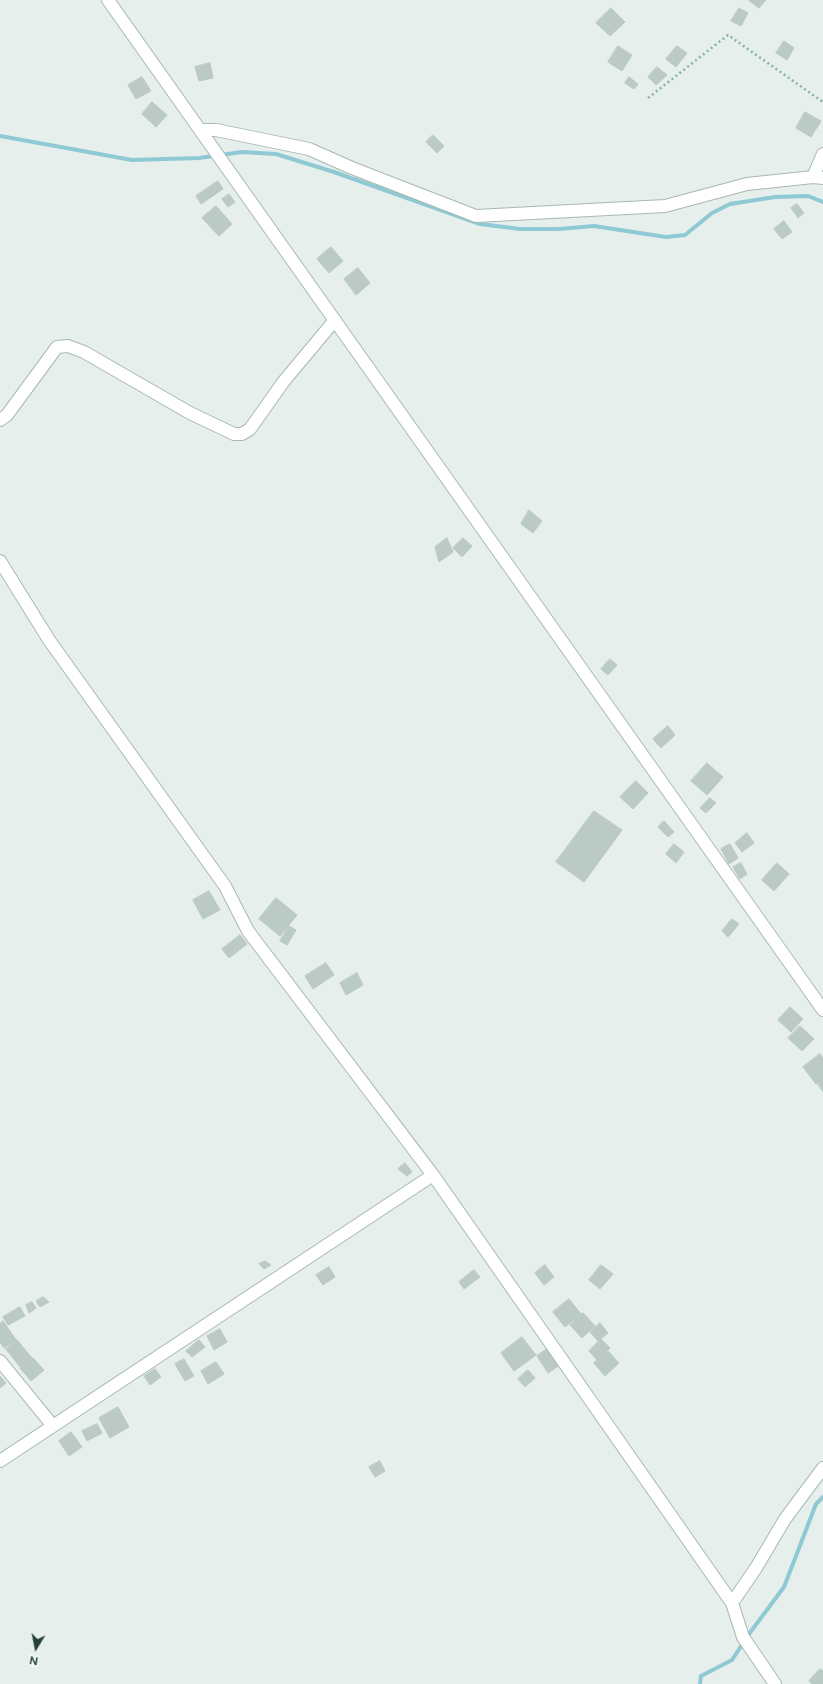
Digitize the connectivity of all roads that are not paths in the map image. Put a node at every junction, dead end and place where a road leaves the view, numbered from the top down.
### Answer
1 (108, 0) edge
2 (201, 130) junction
3 (823, 154) edge
4 (818, 177) edge
5 (335, 320) junction
6 (0, 420) edge
7 (0, 561) edge
8 (823, 1010) edge
9 (433, 1175) junction
10 (0, 1361) edge
11 (53, 1426) junction
12 (0, 1461) edge
13 (823, 1468) edge
14 (732, 1603) junction
15 (775, 1684) edge

1 - 2 street
2 - 4 street
2 - 5 street
3 - 4 street
5 - 6 street
5 - 8 street
7 - 9 street
9 - 11 street
9 - 14 street
10 - 11 street
11 - 12 street
13 - 14 street
14 - 15 street

